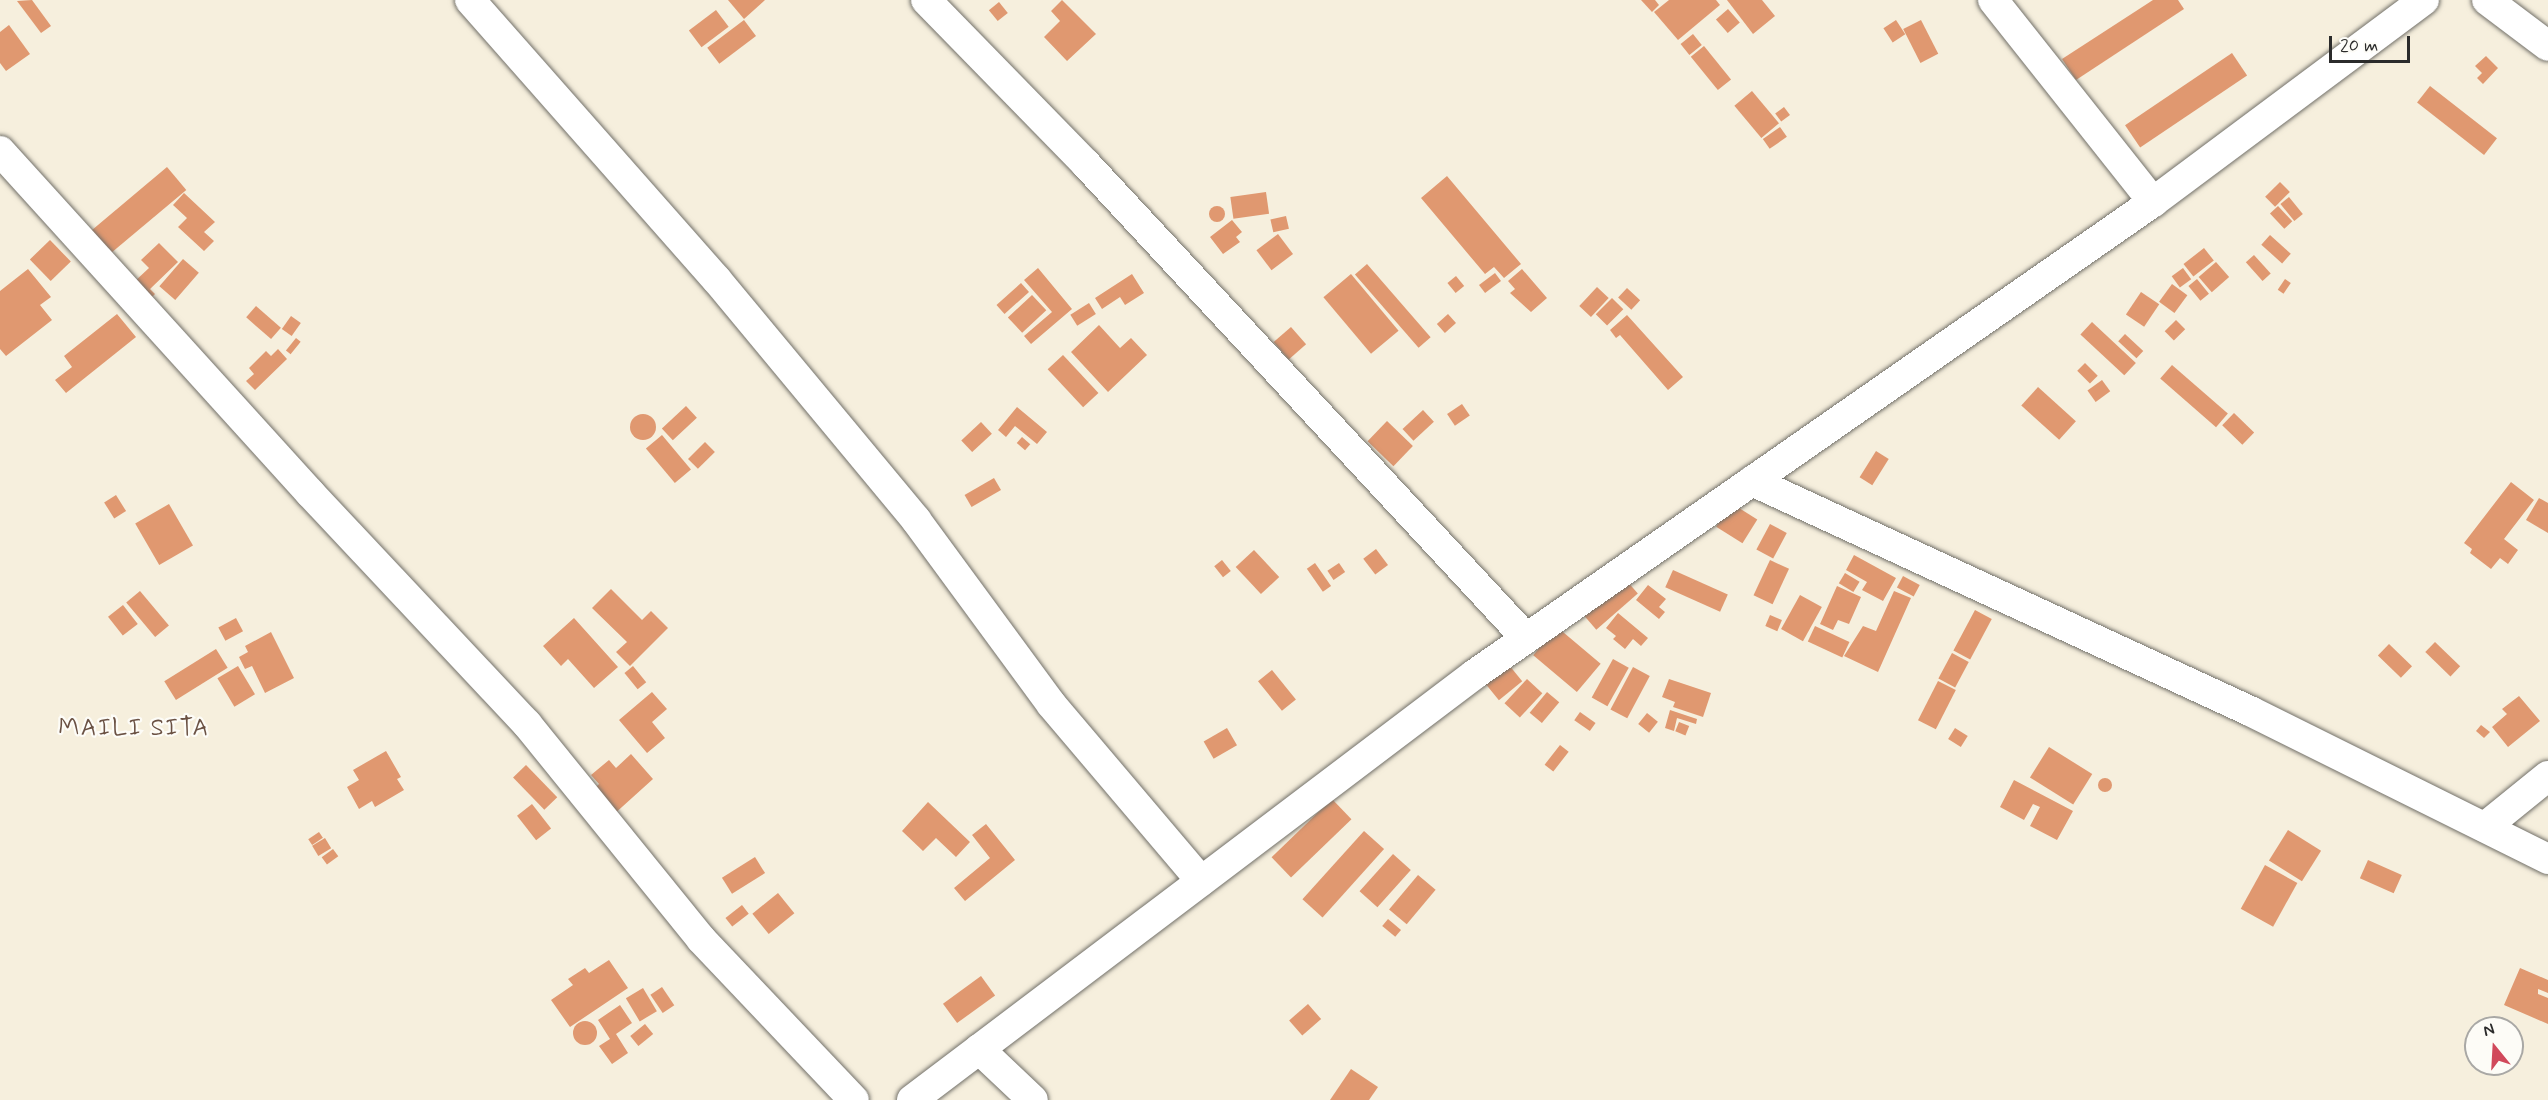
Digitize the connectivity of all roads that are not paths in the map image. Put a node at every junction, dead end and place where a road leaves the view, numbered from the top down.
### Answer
1 (470, 0) edge
2 (926, 0) edge
3 (1993, 0) edge
4 (2424, 0) edge
5 (2487, 0) edge
6 (2548, 46) edge
7 (0, 151) edge
8 (2153, 202) junction
9 (1752, 481) junction
10 (1526, 638) junction
11 (2548, 776) edge
12 (2485, 827) junction
13 (2548, 859) edge
14 (1201, 881) junction
15 (979, 1049) junction
16 (854, 1100) edge
17 (912, 1100) edge
18 (1033, 1100) edge

1 - 14 street
2 - 10 street
3 - 8 street
4 - 8 street
5 - 6 street
7 - 16 street
8 - 9 street
9 - 10 street
9 - 12 street
10 - 14 street
11 - 12 street
12 - 13 street
14 - 15 street
15 - 17 street
15 - 18 street

